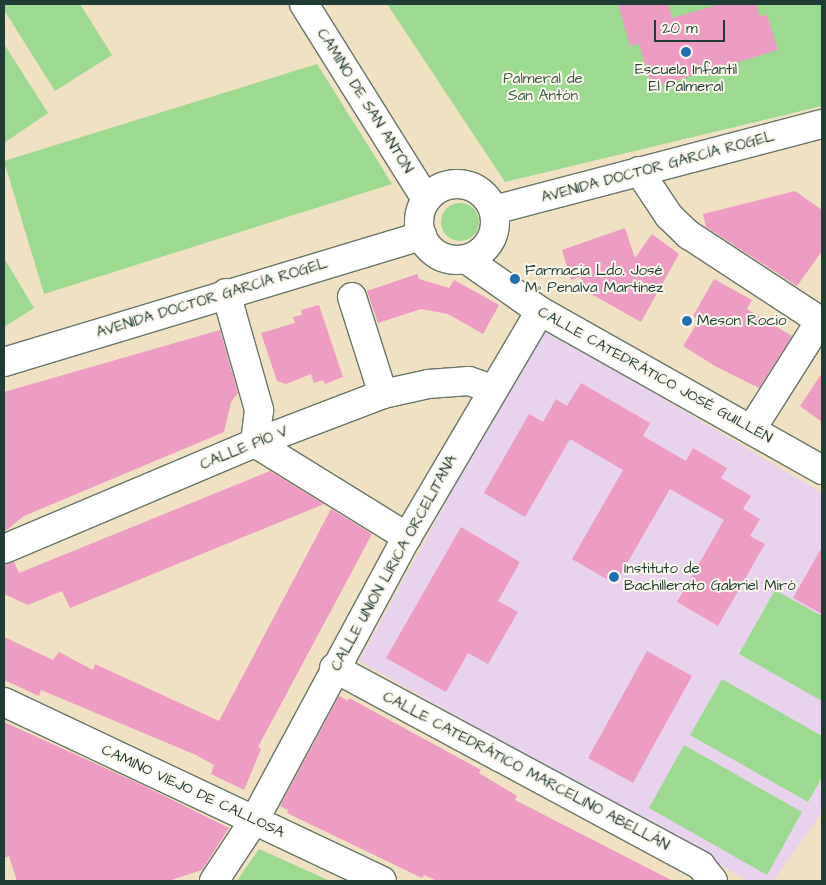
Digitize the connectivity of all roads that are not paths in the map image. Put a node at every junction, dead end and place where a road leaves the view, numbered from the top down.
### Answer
1 (304, 4) edge
2 (822, 124) edge
3 (638, 172) junction
4 (426, 199) junction
5 (494, 210) junction
6 (422, 236) junction
7 (466, 259) junction
8 (226, 293) junction
9 (352, 297) dead end
10 (540, 311) junction
11 (821, 321) edge
12 (4, 362) edge
13 (492, 389) junction
14 (383, 394) junction
15 (751, 430) junction
16 (255, 443) junction
17 (822, 470) edge
18 (407, 537) junction
19 (4, 549) edge
20 (334, 668) junction
21 (4, 702) edge
22 (255, 819) junction
23 (214, 881) edge
24 (382, 881) edge
25 (713, 881) edge

1 - 4 street, CAMINO DE SAN ANTÓN
2 - 3 street, AVENIDA DOCTOR GARCÍA ROGEL
3 - 5 street, AVENIDA DOCTOR GARCÍA ROGEL
3 - 11 street
4 - 5 street
4 - 6 street
5 - 7 street
6 - 7 street
6 - 8 street, AVENIDA DOCTOR GARCÍA ROGEL
7 - 10 street, CALLE CATEDRÁTICO JOSÉ GUILLÉN
8 - 12 street, AVENIDA DOCTOR GARCÍA ROGEL
8 - 16 street
9 - 14 street
10 - 13 street, CALLE UNIÓN LÍRICA ORCELITANA
10 - 15 street, CALLE CATEDRÁTICO JOSÉ GUILLÉN
11 - 15 street
13 - 14 street, CALLE PÍO V
13 - 18 street, CALLE UNIÓN LÍRICA ORCELITANA
14 - 16 street, CALLE PÍO V
15 - 17 street, CALLE CATEDRÁTICO JOSÉ GUILLÉN
16 - 18 street
16 - 19 street, CALLE PÍO V
18 - 20 street, CALLE UNIÓN LÍRICA ORCELITANA
20 - 22 street, CALLE UNIÓN LÍRICA ORCELITANA
20 - 25 street, CALLE CATEDRÁTICO MARCELINO ABELLÁN
21 - 22 street, CAMINO VIEJO DE CALLOSA
22 - 23 street, CALLE UNIÓN LÍRICA ORCELITANA
22 - 24 street, CAMINO VIEJO DE CALLOSA

